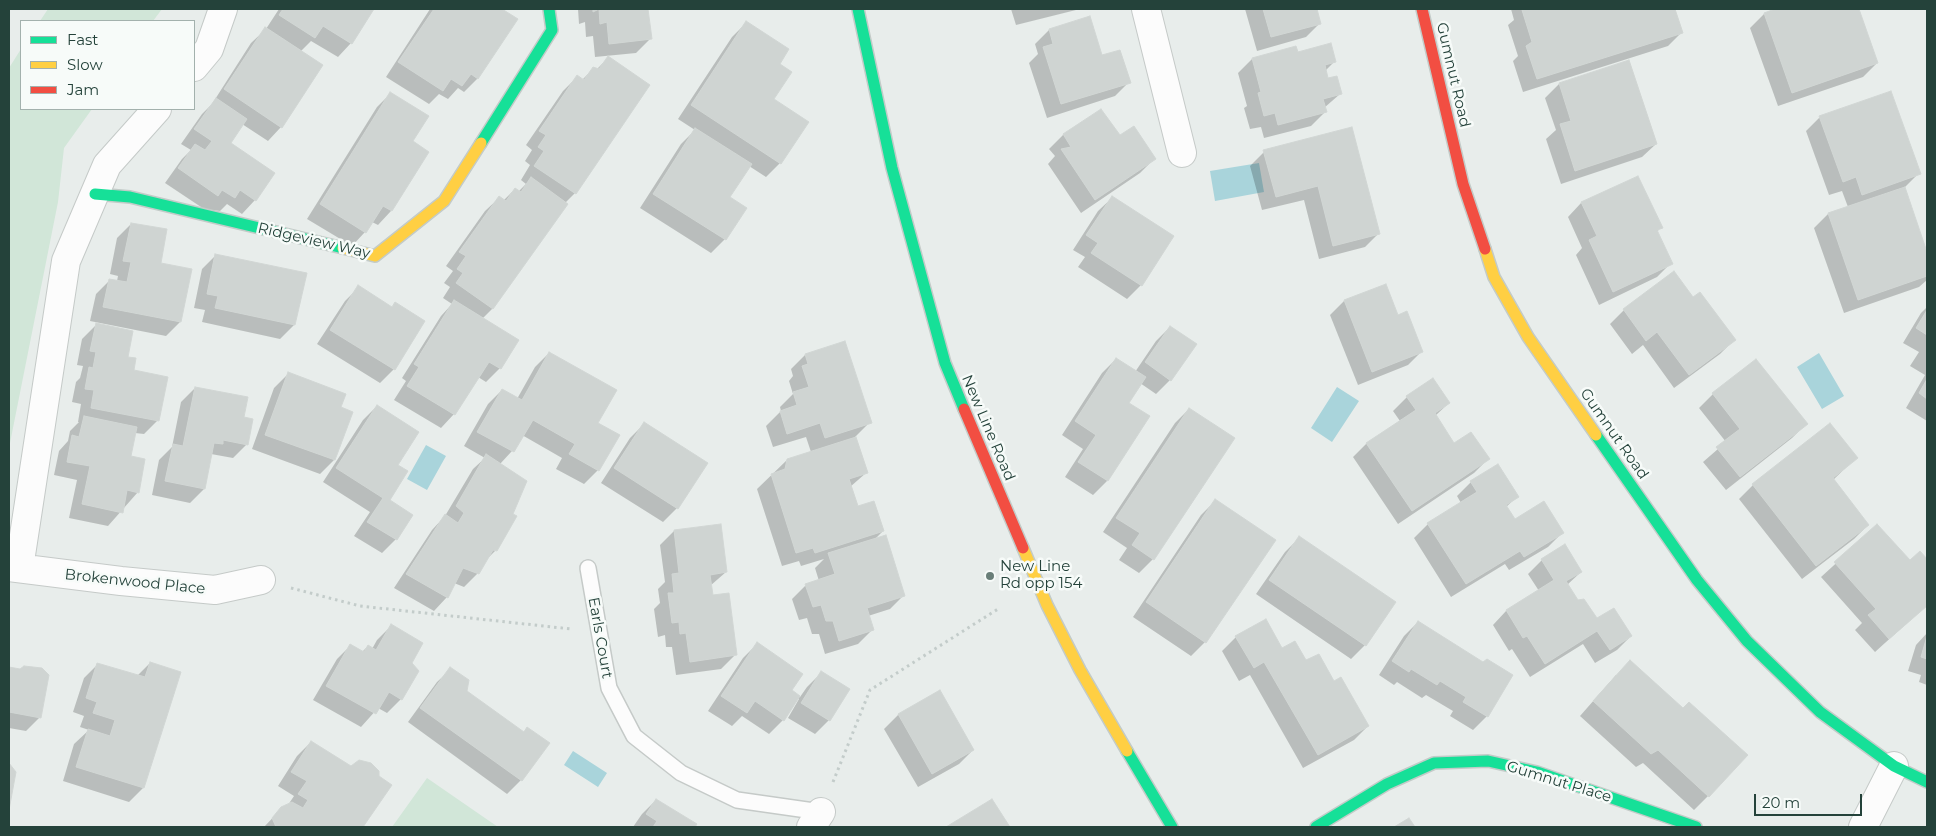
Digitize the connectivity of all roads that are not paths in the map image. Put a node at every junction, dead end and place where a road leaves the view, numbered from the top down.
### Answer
1 (223, 9) edge
2 (549, 9) edge
3 (858, 9) edge
4 (1146, 9) edge
5 (1422, 9) edge
6 (195, 65) edge
7 (156, 110) edge
8 (1182, 153) dead end
9 (95, 194) junction
10 (14, 568) edge
11 (588, 568) dead end
12 (262, 580) road end
13 (1894, 766) junction
14 (1927, 782) edge
15 (816, 820) edge
16 (1172, 827) edge
17 (1316, 827) edge
18 (1696, 827) edge
19 (1863, 827) edge

1 - 6 street
2 - 9 street, Ridgeview Way
3 - 16 street, New Line Road
4 - 8 street
5 - 13 street, Gumnut Road
7 - 9 street
9 - 10 street
10 - 12 street, Brokenwood Place
11 - 15 lane, Earls Court
13 - 14 street, Gumnut Road
13 - 19 street
17 - 18 street, Gumnut Place

